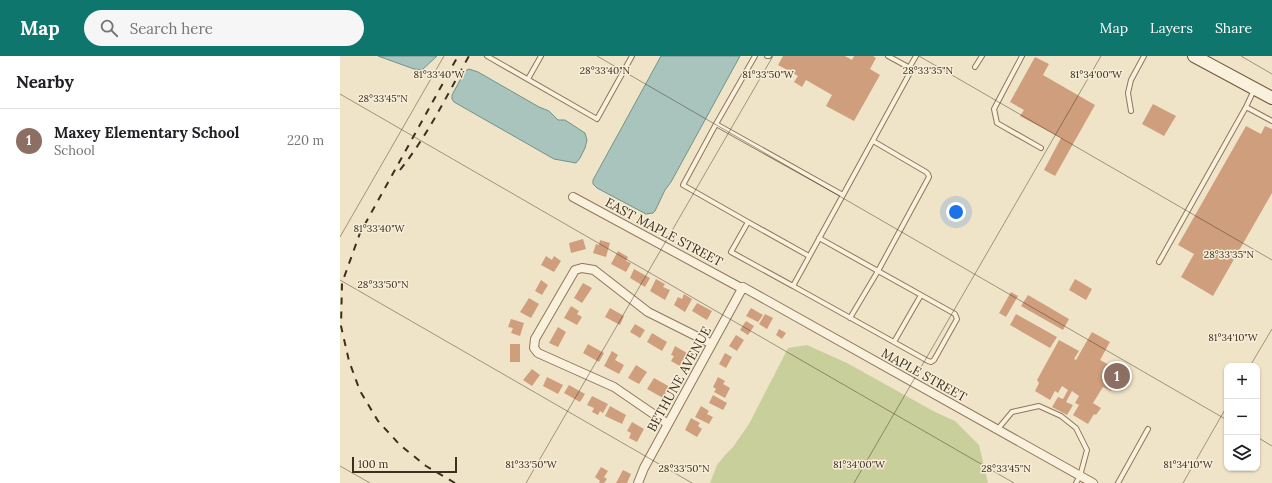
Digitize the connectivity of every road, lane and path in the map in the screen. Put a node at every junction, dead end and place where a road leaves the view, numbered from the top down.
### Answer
1 (487, 56) edge
2 (541, 56) edge
3 (632, 56) edge
4 (755, 56) edge
5 (888, 56) edge
6 (916, 56) edge
7 (982, 56) edge
8 (1022, 56) edge
9 (1144, 56) edge
10 (1194, 56) edge
11 (975, 67) dead end
12 (909, 68) junction
13 (528, 79) junction
14 (1255, 89) junction
15 (1272, 98) edge
16 (1246, 107) junction
17 (1131, 111) dead end
18 (1272, 122) edge
19 (716, 124) junction
20 (873, 141) junction
21 (1041, 148) dead end
22 (843, 195) junction
23 (573, 198) dead end
24 (748, 222) junction
25 (820, 238) junction
26 (809, 256) junction
27 (1160, 262) dead end
28 (878, 271) junction
29 (793, 286) junction
30 (743, 288) junction
31 (921, 295) junction
32 (850, 318) junction
33 (894, 342) junction
34 (712, 344) junction
35 (668, 424) junction
36 (1148, 429) dead end
37 (997, 430) junction
38 (1078, 479) edge
39 (638, 483) edge
40 (1093, 483) edge
41 (1118, 483) edge

1 - 13 lane
2 - 13 lane
3 - 13 lane
4 - 19 lane
5 - 12 lane
6 - 12 lane
7 - 11 lane
8 - 21 lane
9 - 17 lane
10 - 14 street
12 - 20 lane
14 - 15 street
14 - 16 lane
16 - 18 lane
16 - 27 lane
19 - 22 lane
19 - 24 lane
20 - 22 lane
20 - 28 lane
22 - 25 lane
23 - 30 street, EAST MAPLE STREET
24 - 26 lane
24 - 29 lane
25 - 26 lane
25 - 28 lane
26 - 29 lane
28 - 31 lane
28 - 32 lane
29 - 32 lane
30 - 34 street, BETHUNE AVENUE
30 - 37 street, MAPLE STREET
31 - 33 lane
31 - 33 lane
32 - 33 lane
34 - 35 street, BETHUNE AVENUE
34 - 35 street
35 - 39 street, BETHUNE AVENUE
36 - 41 lane
37 - 38 street, MAPLE STREET
37 - 38 lane
38 - 40 street, MAPLE STREET

